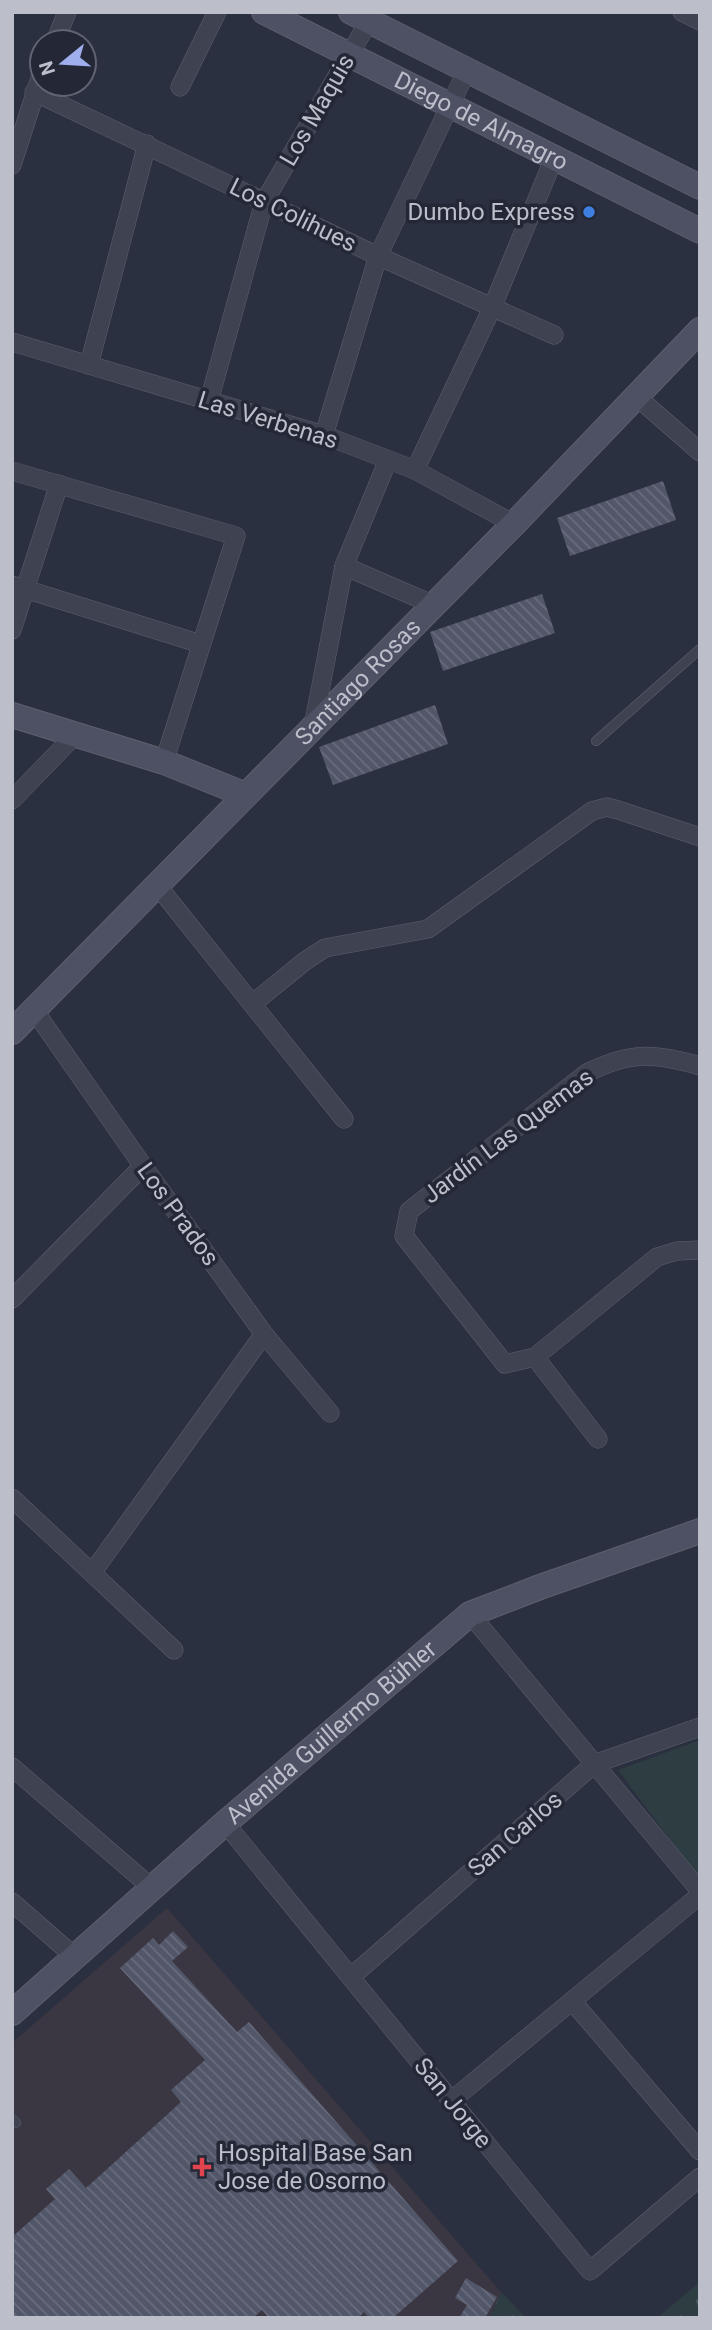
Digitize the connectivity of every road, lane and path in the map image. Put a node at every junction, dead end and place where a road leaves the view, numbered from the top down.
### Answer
1 (217, 12) edge
2 (264, 12) edge
3 (682, 12) edge
4 (373, 18) edge
5 (700, 21) edge
6 (348, 55) junction
7 (467, 70) junction
8 (180, 87) dead end
9 (32, 98) edge
10 (47, 98) edge
11 (449, 105) junction
12 (147, 144) junction
13 (554, 158) junction
14 (12, 165) edge
15 (700, 187) edge
16 (264, 202) junction
17 (700, 232) edge
18 (378, 256) junction
19 (492, 308) junction
20 (700, 330) edge
21 (554, 335) dead end
22 (12, 342) edge
23 (89, 365) junction
24 (636, 396) junction
25 (209, 401) junction
26 (324, 435) junction
27 (700, 452) edge
28 (388, 460) junction
29 (415, 470) junction
30 (12, 471) edge
31 (59, 484) junction
32 (514, 523) junction
33 (344, 566) junction
34 (19, 587) edge
35 (433, 605) junction
36 (12, 630) edge
37 (201, 644) junction
38 (700, 649) edge
39 (12, 715) edge
40 (313, 727) junction
41 (75, 734) junction
42 (596, 741) dead end
43 (164, 762) junction
44 (246, 795) junction
45 (12, 800) edge
46 (700, 836) edge
47 (158, 885) junction
48 (252, 1004) junction
49 (34, 1010) junction
50 (12, 1032) edge
51 (700, 1066) edge
52 (344, 1119) dead end
53 (143, 1166) junction
54 (700, 1250) edge
55 (12, 1299) edge
56 (264, 1334) junction
57 (535, 1357) junction
58 (330, 1413) dead end
59 (598, 1438) dead end
60 (12, 1497) edge
61 (700, 1531) edge
62 (92, 1573) junction
63 (470, 1614) junction
64 (174, 1650) dead end
65 (700, 1727) edge
66 (594, 1764) junction
67 (12, 1766) edge
68 (225, 1823) junction
69 (152, 1888) junction
70 (700, 1893) edge
71 (12, 1902) edge
72 (75, 1956) junction
73 (351, 1977) junction
74 (573, 2002) junction
75 (12, 2013) edge
76 (451, 2101) junction
77 (700, 2151) edge
78 (700, 2177) edge

1 - 8 street
2 - 6 main road, Diego de Almagro
3 - 5 street
4 - 6 street, Los Maquis
4 - 7 main road, Diego de Almagro
6 - 11 main road, Diego de Almagro
6 - 16 street, Los Maquis
7 - 11 street
7 - 15 main road, Diego de Almagro
9 - 14 street
10 - 12 street, Los Colihues
11 - 13 main road, Diego de Almagro
11 - 18 street
12 - 16 street, Los Colihues
12 - 23 street
13 - 17 main road, Diego de Almagro
13 - 19 street
16 - 18 street, Los Colihues
16 - 25 street, Los Maquis
18 - 19 street, Los Colihues
18 - 26 street
19 - 21 street, Los Colihues
19 - 29 street
20 - 24 main road, Santiago Rosas
22 - 23 street, Las Verbenas
23 - 25 street, Las Verbenas
24 - 27 street
24 - 32 main road, Santiago Rosas
25 - 26 street, Las Verbenas
26 - 28 street, Las Verbenas
28 - 29 street, Las Verbenas
28 - 33 street
29 - 32 street, Las Verbenas
30 - 31 street
31 - 34 street
31 - 37 street
32 - 35 main road, Santiago Rosas
33 - 35 street
33 - 40 street
34 - 36 street
34 - 37 street
35 - 40 main road, Santiago Rosas
37 - 43 street
38 - 42 lane
39 - 41 main road
40 - 44 main road, Santiago Rosas
41 - 43 main road
41 - 45 street
43 - 44 main road
44 - 47 main road, Santiago Rosas
46 - 48 street
47 - 48 street
47 - 49 main road, Santiago Rosas
48 - 52 street
49 - 50 main road, Santiago Rosas
49 - 53 street, Los Prados
51 - 57 street, Jardín Las Quemas
53 - 55 street
53 - 56 street, Los Prados
54 - 57 street
56 - 58 street, Los Prados
56 - 62 street
57 - 59 street
60 - 62 street
61 - 63 main road, Avenida Guillermo Bühler
62 - 64 street
63 - 66 street
63 - 68 main road, Avenida Guillermo Bühler
65 - 66 street, San Carlos
66 - 70 street
66 - 73 street, San Carlos
67 - 69 street
68 - 69 main road, Avenida Guillermo Bühler
68 - 73 street, San Jorge
69 - 72 main road, Avenida Guillermo Bühler
70 - 74 street
71 - 72 street
72 - 75 main road, Avenida Guillermo Bühler
73 - 76 street, San Jorge
74 - 76 street
74 - 77 street
76 - 78 street, San Jorge

